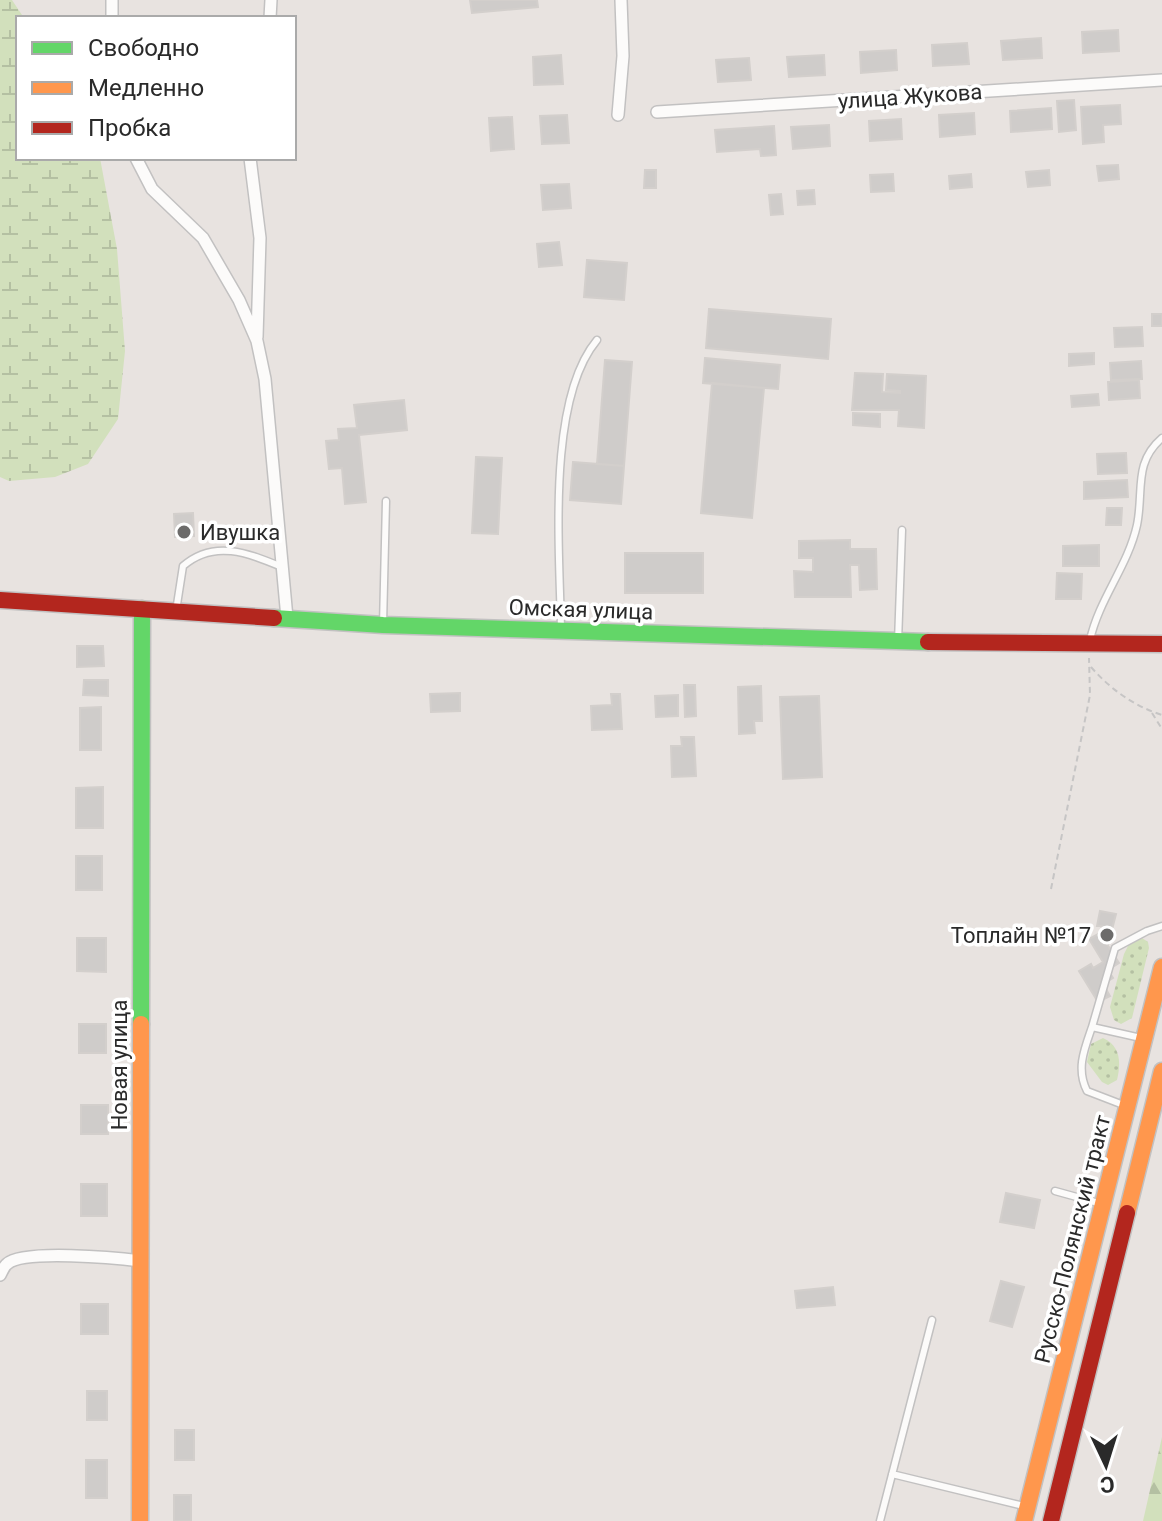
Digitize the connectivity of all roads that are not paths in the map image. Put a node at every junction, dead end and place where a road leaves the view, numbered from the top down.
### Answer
1 (621, 0) edge
2 (1162, 80) edge
3 (657, 112) dead end
4 (618, 115) dead end
5 (137, 160) edge
6 (250, 160) edge
7 (597, 340) dead end
8 (257, 341) junction
9 (1162, 438) edge
10 (386, 501) dead end
11 (902, 530) dead end
12 (282, 567) junction
13 (0, 600) edge
14 (142, 609) junction
15 (176, 611) junction
16 (287, 618) junction
17 (383, 625) junction
18 (561, 631) junction
19 (898, 642) junction
20 (1089, 643) junction
21 (1162, 644) edge
22 (1162, 926) edge
23 (1162, 967) edge
24 (1092, 1027) junction
25 (1145, 1039) junction
26 (1162, 1071) edge
27 (1127, 1107) junction
28 (1055, 1191) dead end
29 (1104, 1204) junction
30 (141, 1261) junction
31 (0, 1275) edge
32 (932, 1320) dead end
33 (892, 1474) junction
34 (1026, 1514) edge
35 (140, 1521) edge
36 (880, 1521) edge
37 (1051, 1521) edge

1 - 4 street
2 - 3 street, улица Жукова
5 - 8 street
6 - 8 street
7 - 18 lane
8 - 12 street
9 - 20 lane
10 - 17 lane
11 - 19 lane
12 - 15 lane
12 - 16 street
13 - 14 street, Омская улица
14 - 15 street, Омская улица
14 - 30 street, Новая улица
15 - 16 street, Омская улица
16 - 17 street, Омская улица
17 - 18 street, Омская улица
18 - 19 street, Омская улица
19 - 20 street, Омская улица
20 - 21 street, Омская улица
22 - 24 lane
23 - 25 street, Русско-Полянский тракт
24 - 25 lane
24 - 27 lane
25 - 27 street, Русско-Полянский тракт
26 - 37 street
27 - 29 street, Русско-Полянский тракт
28 - 29 lane
29 - 34 street, Русско-Полянский тракт
30 - 31 street
30 - 35 street, Новая улица
32 - 33 lane
33 - 34 lane
33 - 36 lane

